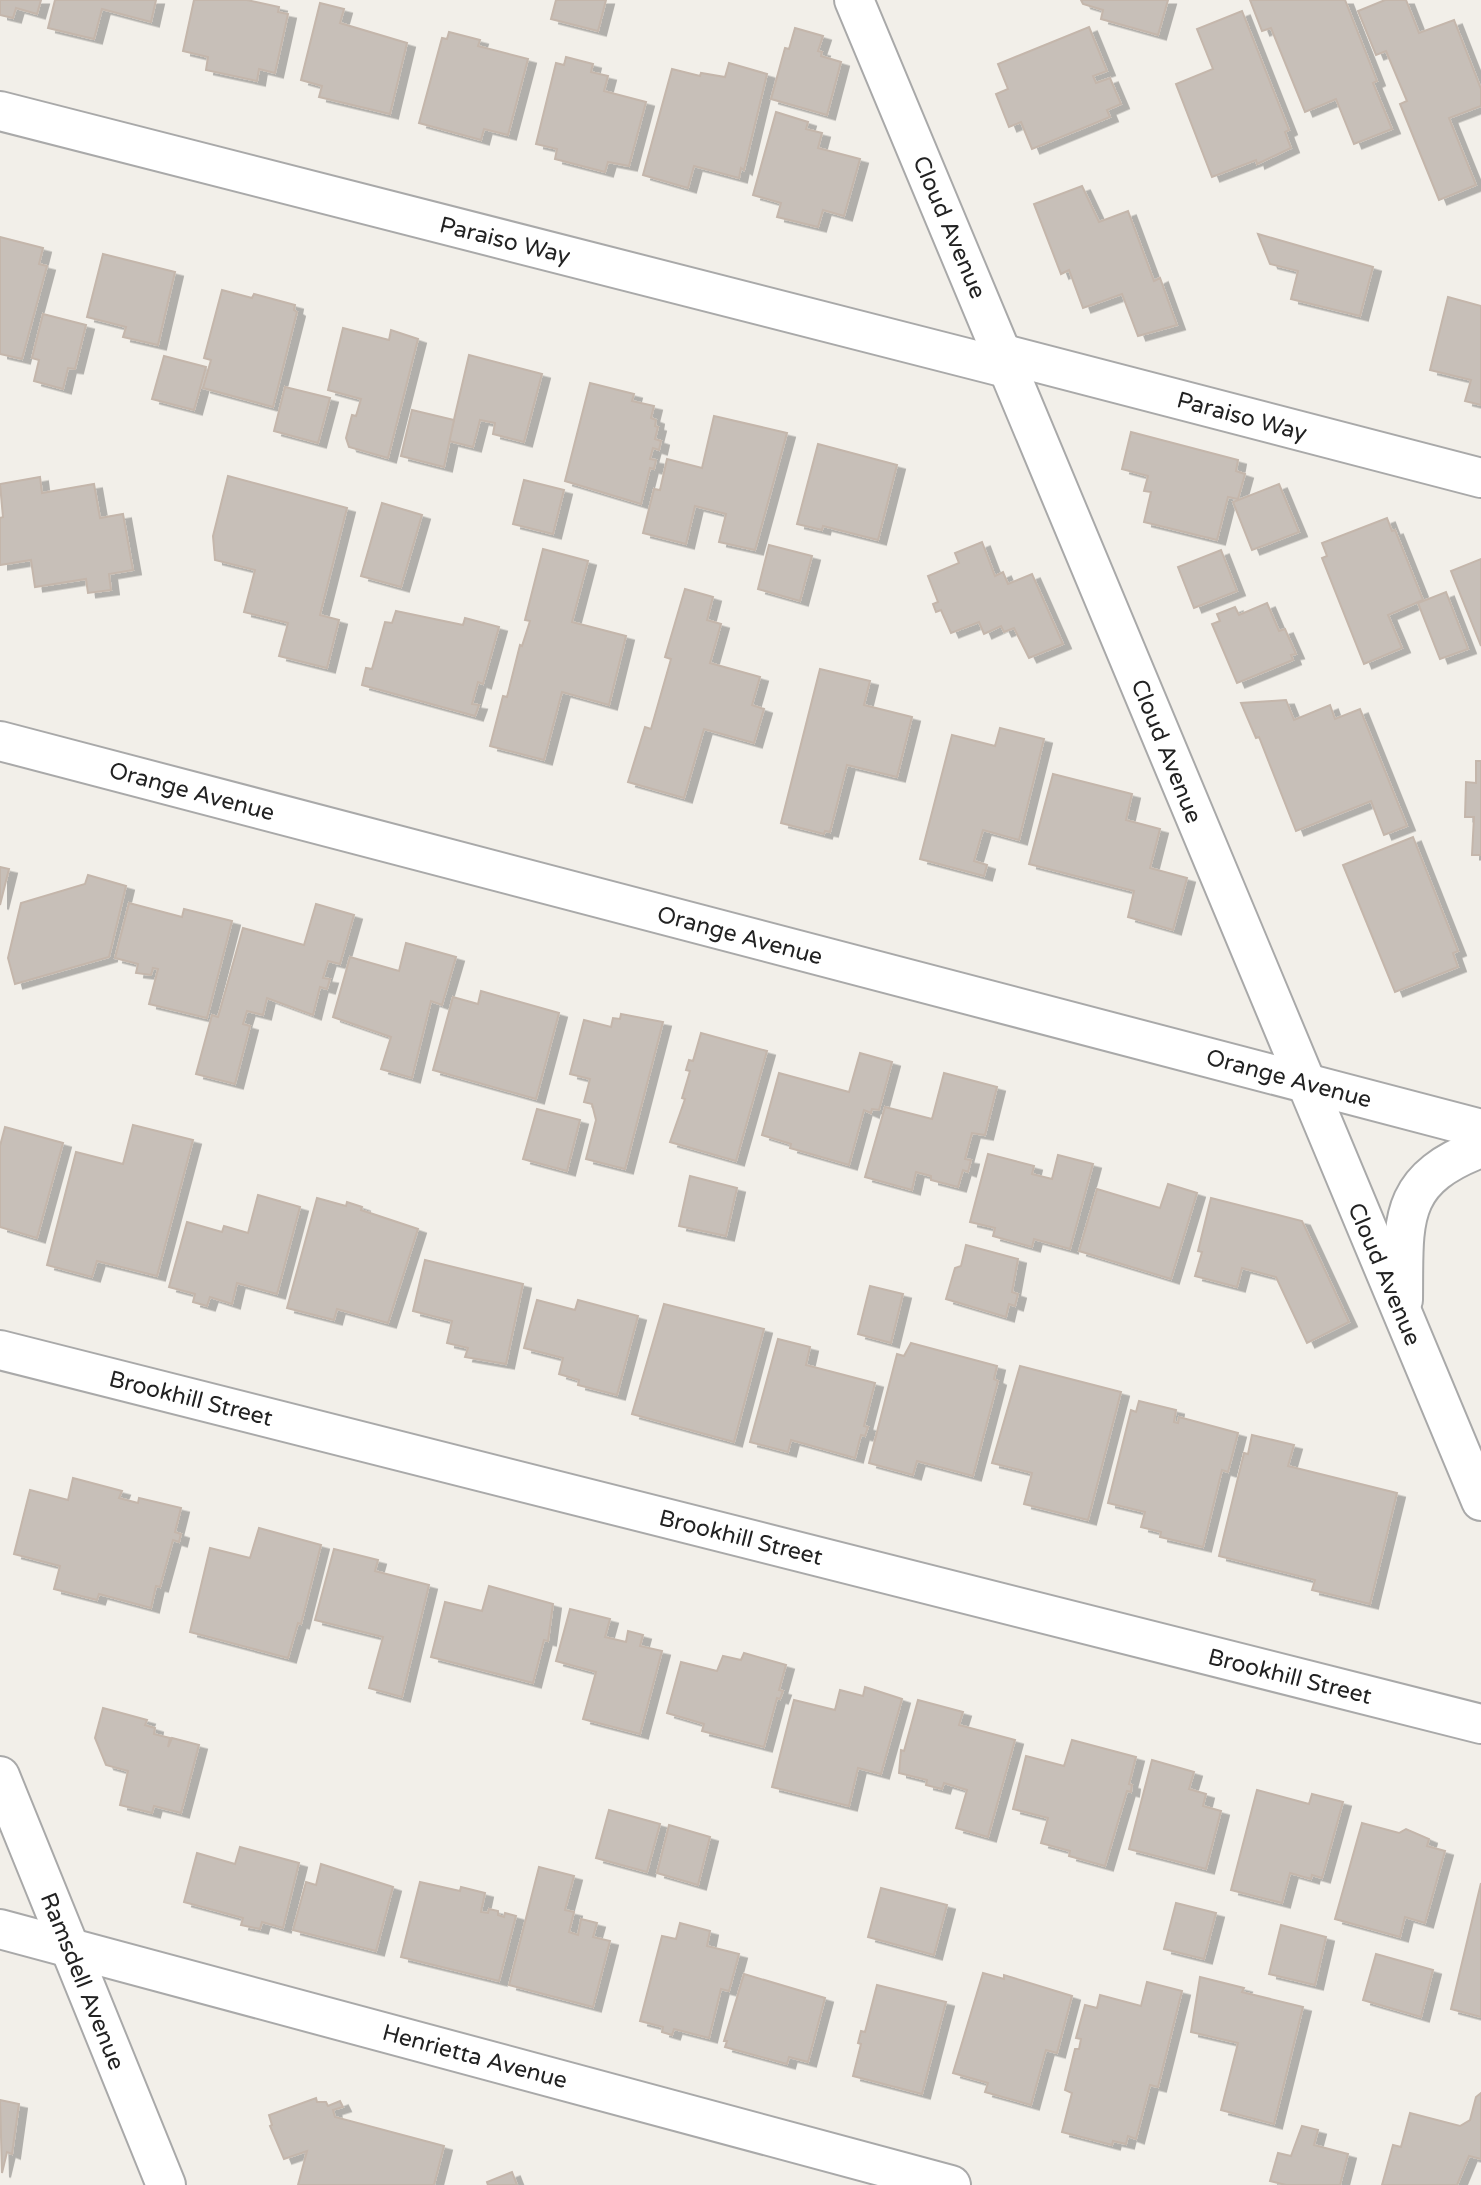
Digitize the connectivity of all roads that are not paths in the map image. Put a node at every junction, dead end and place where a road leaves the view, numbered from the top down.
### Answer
1 (854, 0) edge
2 (0, 111) edge
3 (1007, 361) junction
4 (1481, 478) edge
5 (0, 741) edge
6 (1304, 1082) junction
7 (1481, 1129) edge
8 (1481, 1148) edge
9 (1402, 1315) junction
10 (0, 1350) edge
11 (1481, 1501) edge
12 (1481, 1724) edge
13 (0, 1776) edge
14 (0, 1929) edge
15 (69, 1946) junction
16 (166, 2185) edge
17 (951, 2185) edge

1 - 3 street, Cloud Avenue
2 - 3 street, Paraiso Way
3 - 4 street, Paraiso Way
3 - 6 street, Cloud Avenue
5 - 6 street, Orange Avenue
6 - 7 street, Orange Avenue
6 - 9 street, Cloud Avenue
8 - 9 street
9 - 11 street, Cloud Avenue
10 - 12 street, Brookhill Street
13 - 15 street, Ramsdell Avenue
14 - 15 street, Henrietta Avenue
15 - 16 street, Ramsdell Avenue
15 - 17 street, Henrietta Avenue

